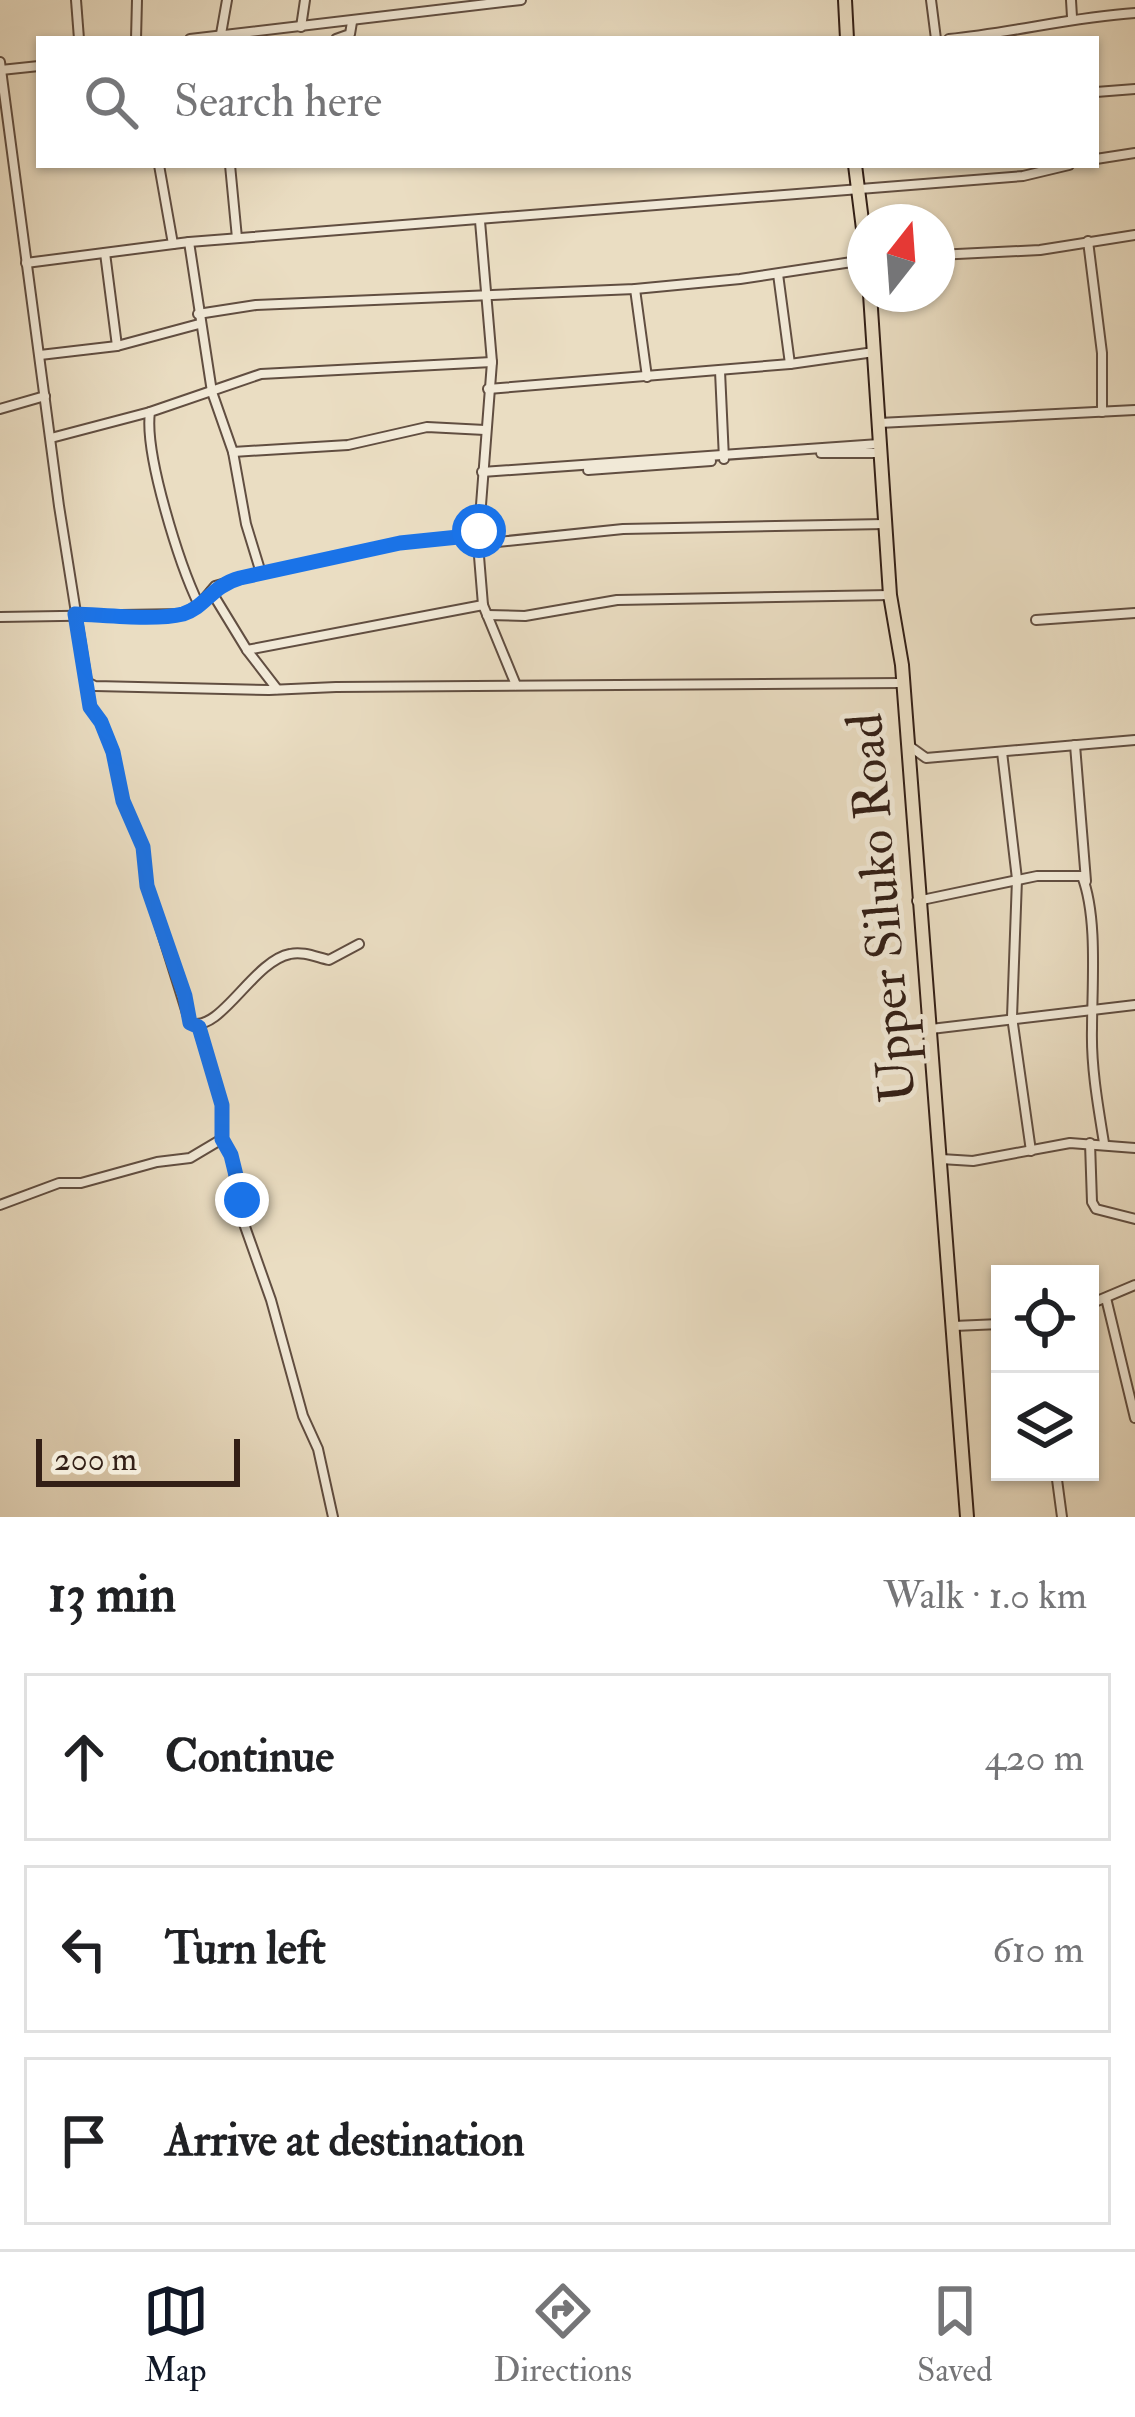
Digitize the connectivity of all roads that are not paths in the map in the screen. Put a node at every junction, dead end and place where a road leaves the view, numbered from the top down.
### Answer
1 (76, 0) edge
2 (137, 0) edge
3 (227, 0) edge
4 (305, 0) edge
5 (521, 0) edge
6 (845, 0) edge
7 (931, 0) edge
8 (1070, 0) edge
9 (1135, 13) edge
10 (1072, 17) junction
11 (352, 22) junction
12 (301, 27) junction
13 (220, 35) junction
14 (79, 36) edge
15 (136, 36) edge
16 (216, 36) edge
17 (344, 36) edge
18 (847, 36) edge
19 (936, 36) edge
20 (980, 36) edge
21 (36, 65) edge
22 (1, 66) edge
23 (1135, 89) edge
24 (1099, 92) edge
25 (2, 105) edge
26 (1135, 153) edge
27 (1099, 159) edge
28 (160, 168) edge
29 (230, 168) edge
30 (855, 168) edge
31 (1056, 168) edge
32 (857, 188) junction
33 (859, 204) edge
34 (480, 221) junction
35 (1135, 235) edge
36 (237, 238) junction
37 (1088, 241) junction
38 (189, 242) junction
39 (173, 244) junction
40 (105, 252) junction
41 (955, 254) edge
42 (26, 263) junction
43 (847, 263) edge
44 (778, 274) junction
45 (635, 289) junction
46 (487, 294) junction
47 (871, 312) edge
48 (199, 319) junction
49 (117, 346) junction
50 (874, 352) junction
51 (40, 355) junction
52 (492, 362) junction
53 (790, 364) junction
54 (722, 370) junction
55 (646, 376) junction
56 (488, 389) junction
57 (212, 392) junction
58 (45, 396) junction
59 (0, 409) edge
60 (1135, 410) edge
61 (150, 412) junction
62 (1102, 412) junction
63 (878, 423) junction
64 (485, 430) junction
65 (50, 438) junction
66 (880, 449) junction
67 (233, 452) junction
68 (725, 457) junction
69 (588, 470) dead end
70 (482, 472) junction
71 (885, 524) junction
72 (478, 539) junction
73 (261, 573) junction
74 (211, 591) junction
75 (890, 595) junction
76 (200, 605) junction
77 (485, 610) junction
78 (1135, 613) edge
79 (75, 614) junction
80 (0, 617) edge
81 (1036, 620) dead end
82 (247, 650) junction
83 (87, 682) junction
84 (900, 683) junction
85 (516, 686) junction
86 (278, 690) junction
87 (1135, 740) edge
88 (906, 743) junction
89 (1075, 745) junction
90 (1003, 752) junction
91 (926, 758) junction
92 (909, 778) junction
93 (1017, 879) junction
94 (1087, 892) junction
95 (917, 901) junction
96 (359, 944) dead end
97 (1135, 1005) edge
98 (1094, 1010) junction
99 (1012, 1017) junction
100 (199, 1027) junction
101 (930, 1029) junction
102 (222, 1139) junction
103 (1090, 1143) junction
104 (1105, 1143) junction
105 (1135, 1148) edge
106 (1030, 1151) junction
107 (941, 1159) junction
108 (0, 1205) edge
109 (1135, 1220) edge
110 (1135, 1285) edge
111 (1106, 1298) junction
112 (1099, 1301) edge
113 (991, 1324) edge
114 (954, 1326) junction
115 (1135, 1418) edge
116 (1057, 1481) edge
117 (332, 1517) edge
118 (968, 1517) edge
119 (1062, 1517) edge

1 - 14 street
2 - 15 street
3 - 13 street
4 - 12 street
5 - 11 street
6 - 18 main road
7 - 19 street
8 - 10 street
9 - 10 street
10 - 20 street
11 - 12 street
11 - 17 street
12 - 13 street
13 - 16 street
21 - 22 street
22 - 25 street
23 - 24 street
25 - 42 street
26 - 27 street
28 - 39 street
29 - 36 street
30 - 32 main road
31 - 32 street
32 - 33 main road
32 - 34 street
34 - 36 street
34 - 46 street
35 - 37 street
36 - 38 street
37 - 41 street
37 - 62 street
38 - 39 street
38 - 48 street
39 - 40 street
40 - 42 street
40 - 49 street
42 - 51 street
43 - 44 street
44 - 45 street
44 - 53 street
45 - 46 street
45 - 55 street
46 - 48 street
46 - 52 street
47 - 50 main road, Upper Siluko Road
48 - 49 street
48 - 57 street
49 - 51 street
50 - 53 street
50 - 63 main road, Upper Siluko Road
51 - 58 street
52 - 56 street
52 - 57 street
53 - 54 street
54 - 55 street
54 - 68 street
55 - 56 street
56 - 64 street
57 - 61 street
57 - 67 street
58 - 59 street
58 - 65 street
60 - 62 street
61 - 65 street
61 - 76 street
62 - 63 street
63 - 66 main road, Upper Siluko Road
64 - 67 street
64 - 70 street
65 - 79 street
66 - 68 street
66 - 71 main road, Upper Siluko Road
67 - 73 street
68 - 69 street
68 - 70 street
70 - 72 street
71 - 72 street
71 - 75 main road, Upper Siluko Road
72 - 73 street
72 - 77 street
73 - 74 street
74 - 76 street
74 - 82 street
75 - 77 street
75 - 84 main road, Upper Siluko Road
76 - 79 street
77 - 82 street
77 - 85 street
78 - 81 street
79 - 80 street
79 - 83 street
82 - 86 street
83 - 86 street
83 - 100 street
84 - 85 street
84 - 88 main road, Upper Siluko Road
85 - 86 street
87 - 89 street
88 - 91 street
88 - 92 main road, Upper Siluko Road
89 - 90 street
89 - 94 street
90 - 91 street
90 - 93 street
91 - 92 street
92 - 95 main road, Upper Siluko Road
93 - 94 street
93 - 95 street
93 - 99 street
94 - 98 street
95 - 101 main road, Upper Siluko Road
96 - 100 street
97 - 98 street
98 - 99 street
98 - 104 street
99 - 101 street
99 - 106 street
100 - 102 street
101 - 107 main road, Upper Siluko Road
102 - 108 street
102 - 117 street
103 - 104 street
103 - 106 street
103 - 109 street
104 - 105 street
106 - 107 street
107 - 114 main road, Upper Siluko Road
110 - 111 street
111 - 112 street
111 - 115 street
113 - 114 street
114 - 118 main road, Upper Siluko Road
116 - 119 street

